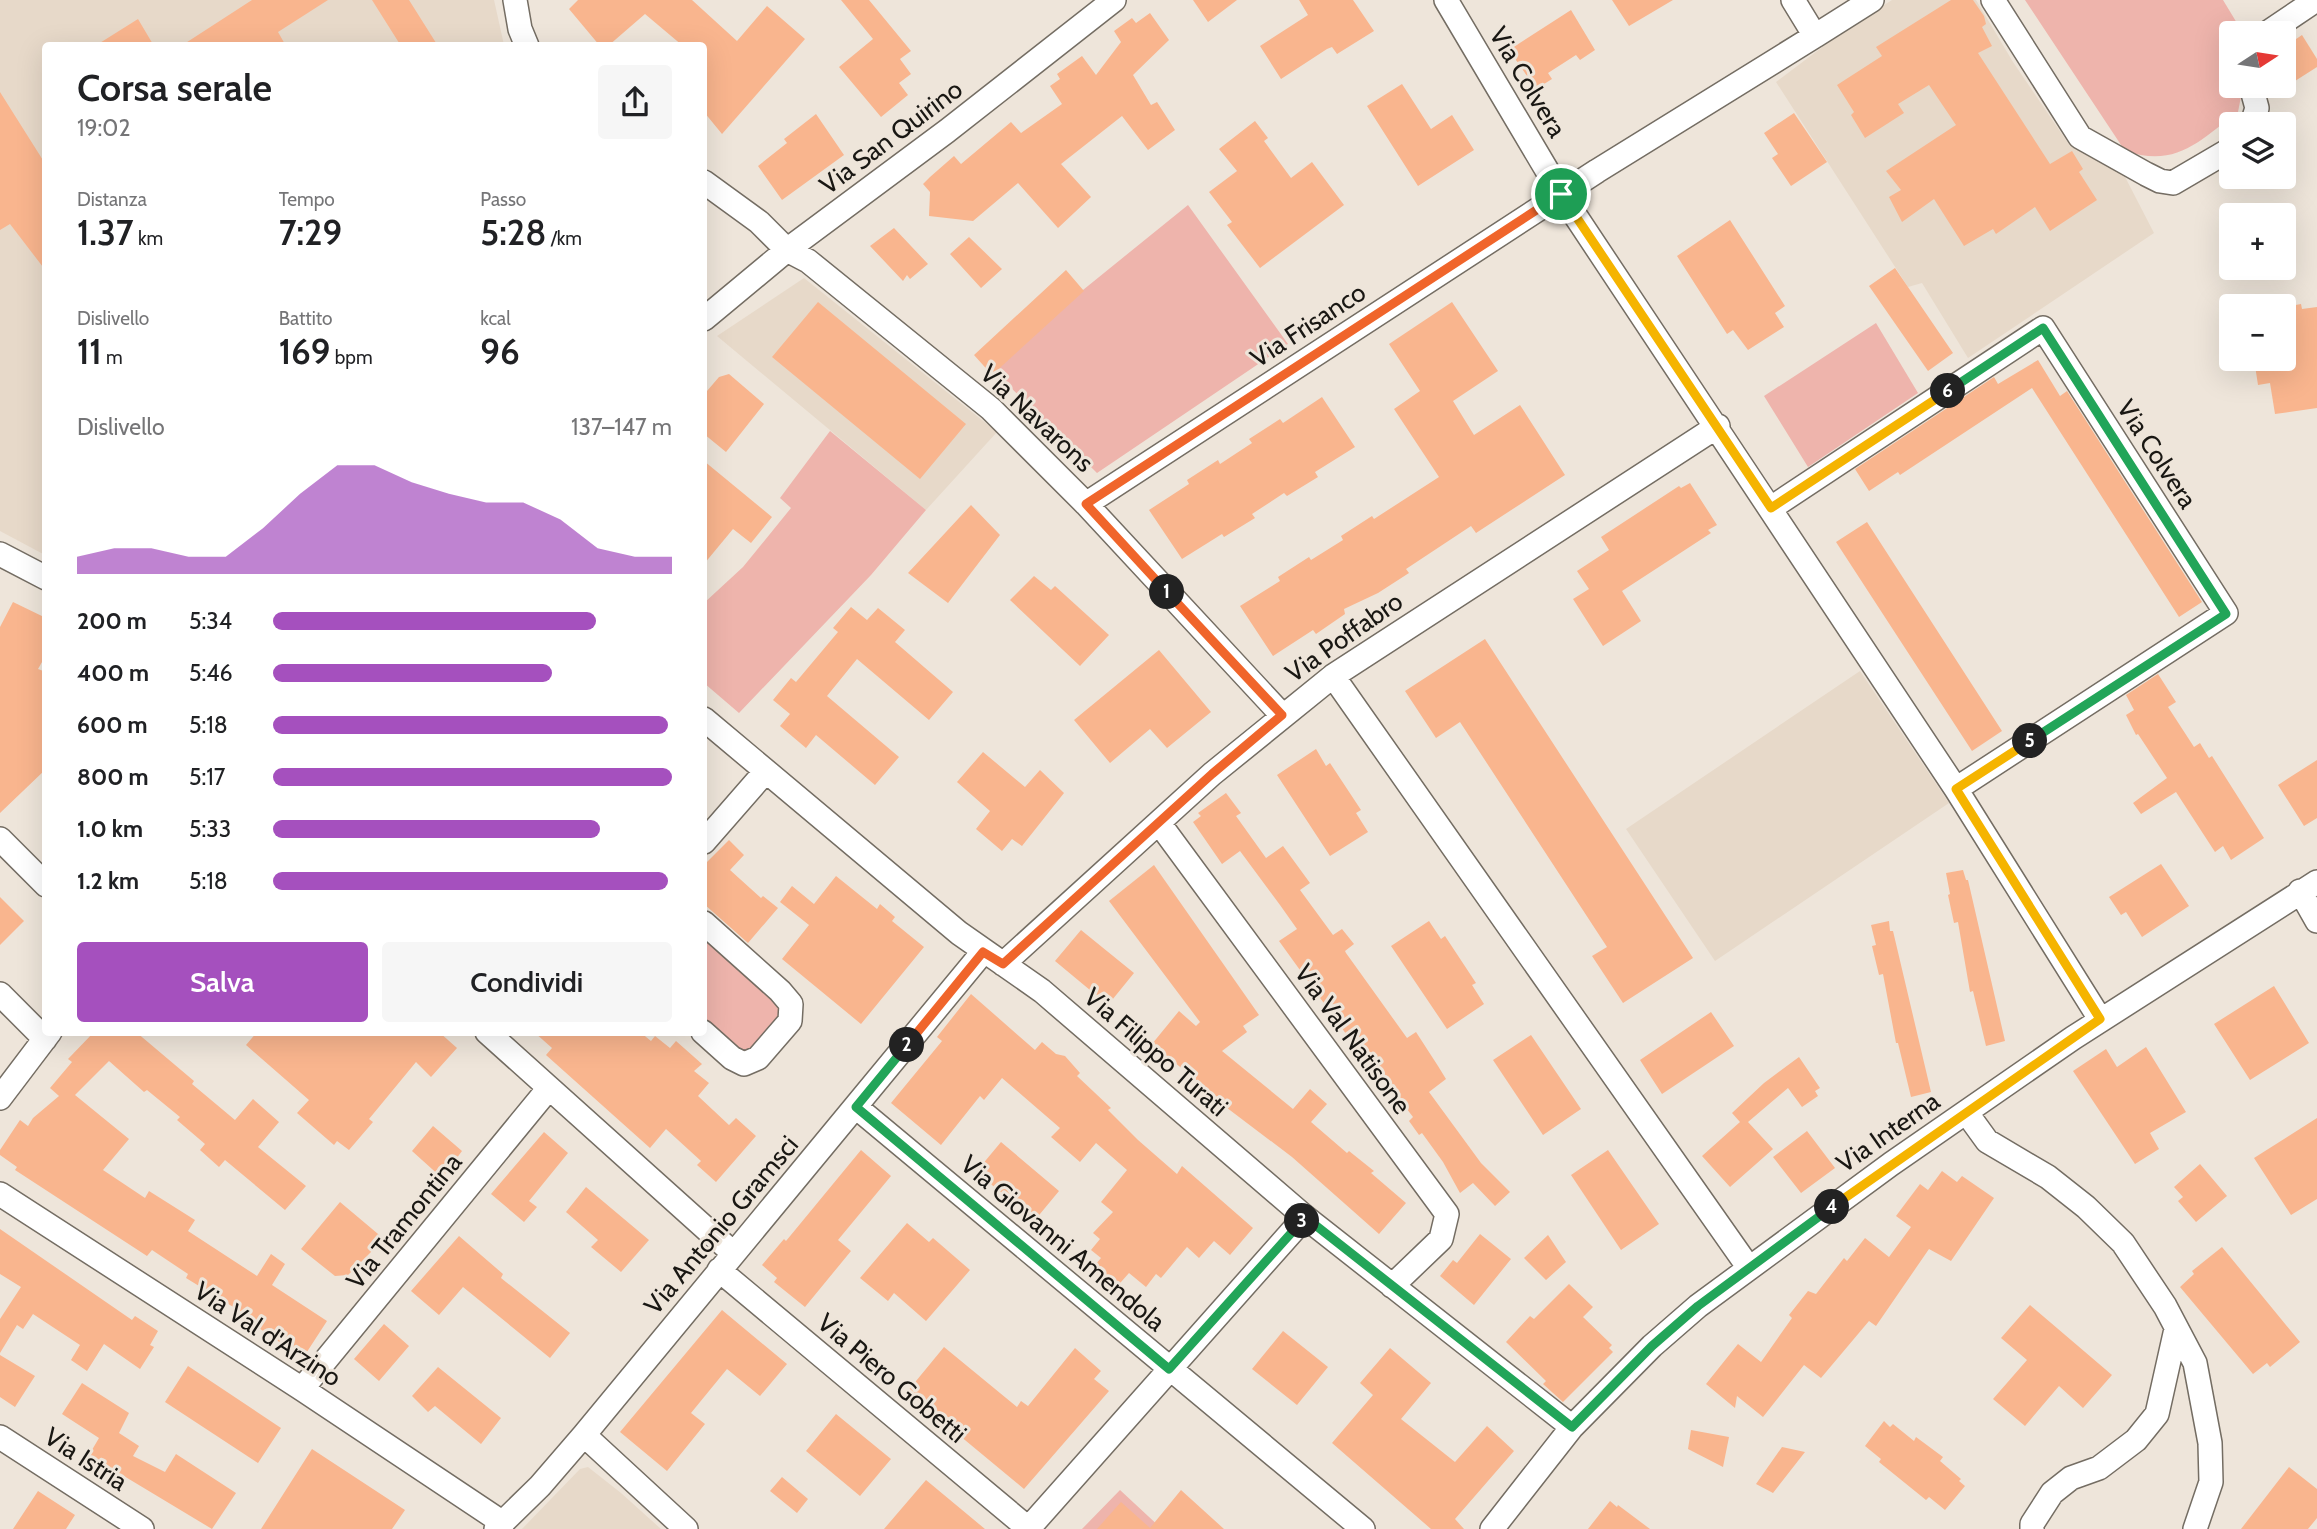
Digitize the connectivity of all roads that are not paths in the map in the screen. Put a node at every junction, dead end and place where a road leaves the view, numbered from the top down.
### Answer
1 (516, 0) edge
2 (1114, 0) edge
3 (1446, 0) edge
4 (1793, 0) edge
5 (1872, 0) edge
6 (1993, 0) edge
7 (2316, 0) edge
8 (2285, 21) edge
9 (1815, 36) junction
10 (525, 42) edge
11 (2219, 156) edge
12 (707, 185) edge
13 (1561, 194) junction
14 (787, 250) junction
15 (707, 317) edge
16 (1718, 426) junction
17 (1086, 504) junction
18 (1771, 508) junction
19 (0, 554) edge
20 (42, 576) edge
21 (1333, 676) junction
22 (1282, 715) junction
23 (707, 722) edge
24 (765, 772) junction
25 (1956, 789) junction
26 (1158, 823) junction
27 (0, 839) edge
28 (707, 839) edge
29 (42, 881) edge
30 (2309, 886) edge
31 (2317, 921) edge
32 (707, 926) edge
33 (983, 952) junction
34 (1003, 964) junction
35 (0, 994) edge
36 (2100, 1019) junction
37 (42, 1031) edge
38 (48, 1036) edge
39 (491, 1036) edge
40 (707, 1036) edge
41 (549, 1088) junction
42 (0, 1098) edge
43 (856, 1107) junction
44 (1965, 1112) junction
45 (0, 1194) edge
46 (1305, 1217) junction
47 (726, 1261) junction
48 (1749, 1268) junction
49 (1392, 1286) junction
50 (2176, 1329) junction
51 (1169, 1369) junction
52 (302, 1389) junction
53 (1572, 1427) junction
54 (584, 1436) junction
55 (0, 1437) edge
56 (499, 1526) edge
57 (142, 1529) edge
58 (686, 1529) edge
59 (1028, 1529) edge
60 (1363, 1529) edge
61 (1492, 1529) edge
62 (2032, 1529) edge
63 (2195, 1529) edge

1 - 10 street
2 - 14 street, Via San Quirino
3 - 13 street, Via Colvera
4 - 9 street
5 - 9 street, Via Frisanco
6 - 11 street
7 - 8 street
9 - 13 street, Via Frisanco
12 - 14 street, Via Navarons
13 - 16 street, Via Colvera
13 - 17 street, Via Frisanco
14 - 15 street, Via San Quirino
14 - 17 street, Via Navarons
16 - 18 street, Via Colvera
16 - 21 street, Via Poffabro
17 - 22 street, Via Navarons
18 - 25 street, Via Colvera
18 - 25 street, Via Colvera
19 - 20 street
21 - 22 street, Via Poffabro
21 - 48 street
22 - 26 street, Via Poffabro
23 - 24 street, Via Filippo Turati
24 - 28 street
24 - 33 street, Via Filippo Turati
25 - 36 street, Via Colvera
26 - 34 street, Via Poffabro
26 - 49 street, Via Val Natisone
27 - 29 street
30 - 31 street, Via Interna
30 - 36 street, Via Interna
32 - 40 street
33 - 34 street, Via Filippo Turati
33 - 43 street, Via Antonio Gramsci
34 - 46 street, Via Filippo Turati
35 - 37 street
36 - 44 street, Via Interna
38 - 42 street
39 - 41 street
41 - 47 street
41 - 52 street, Via Tramontina
43 - 47 street, Via Antonio Gramsci
43 - 51 street, Via Giovanni Amendola
44 - 48 street, Via Interna
44 - 50 street
45 - 52 street, Via Val d'Arzino
46 - 49 street, Via Filippo Turati
46 - 51 street
47 - 54 street, Via Antonio Gramsci
47 - 59 street, Via Piero Gobetti
48 - 53 street, Via Interna
49 - 53 street, Via Filippo Turati
50 - 62 street
50 - 63 street
51 - 59 street
51 - 60 street, Via Giovanni Amendola
52 - 56 street, Via Val d'Arzino
53 - 61 street, Via Interna
54 - 56 street, Via Antonio Gramsci
54 - 58 street
55 - 57 street, Via Istria

